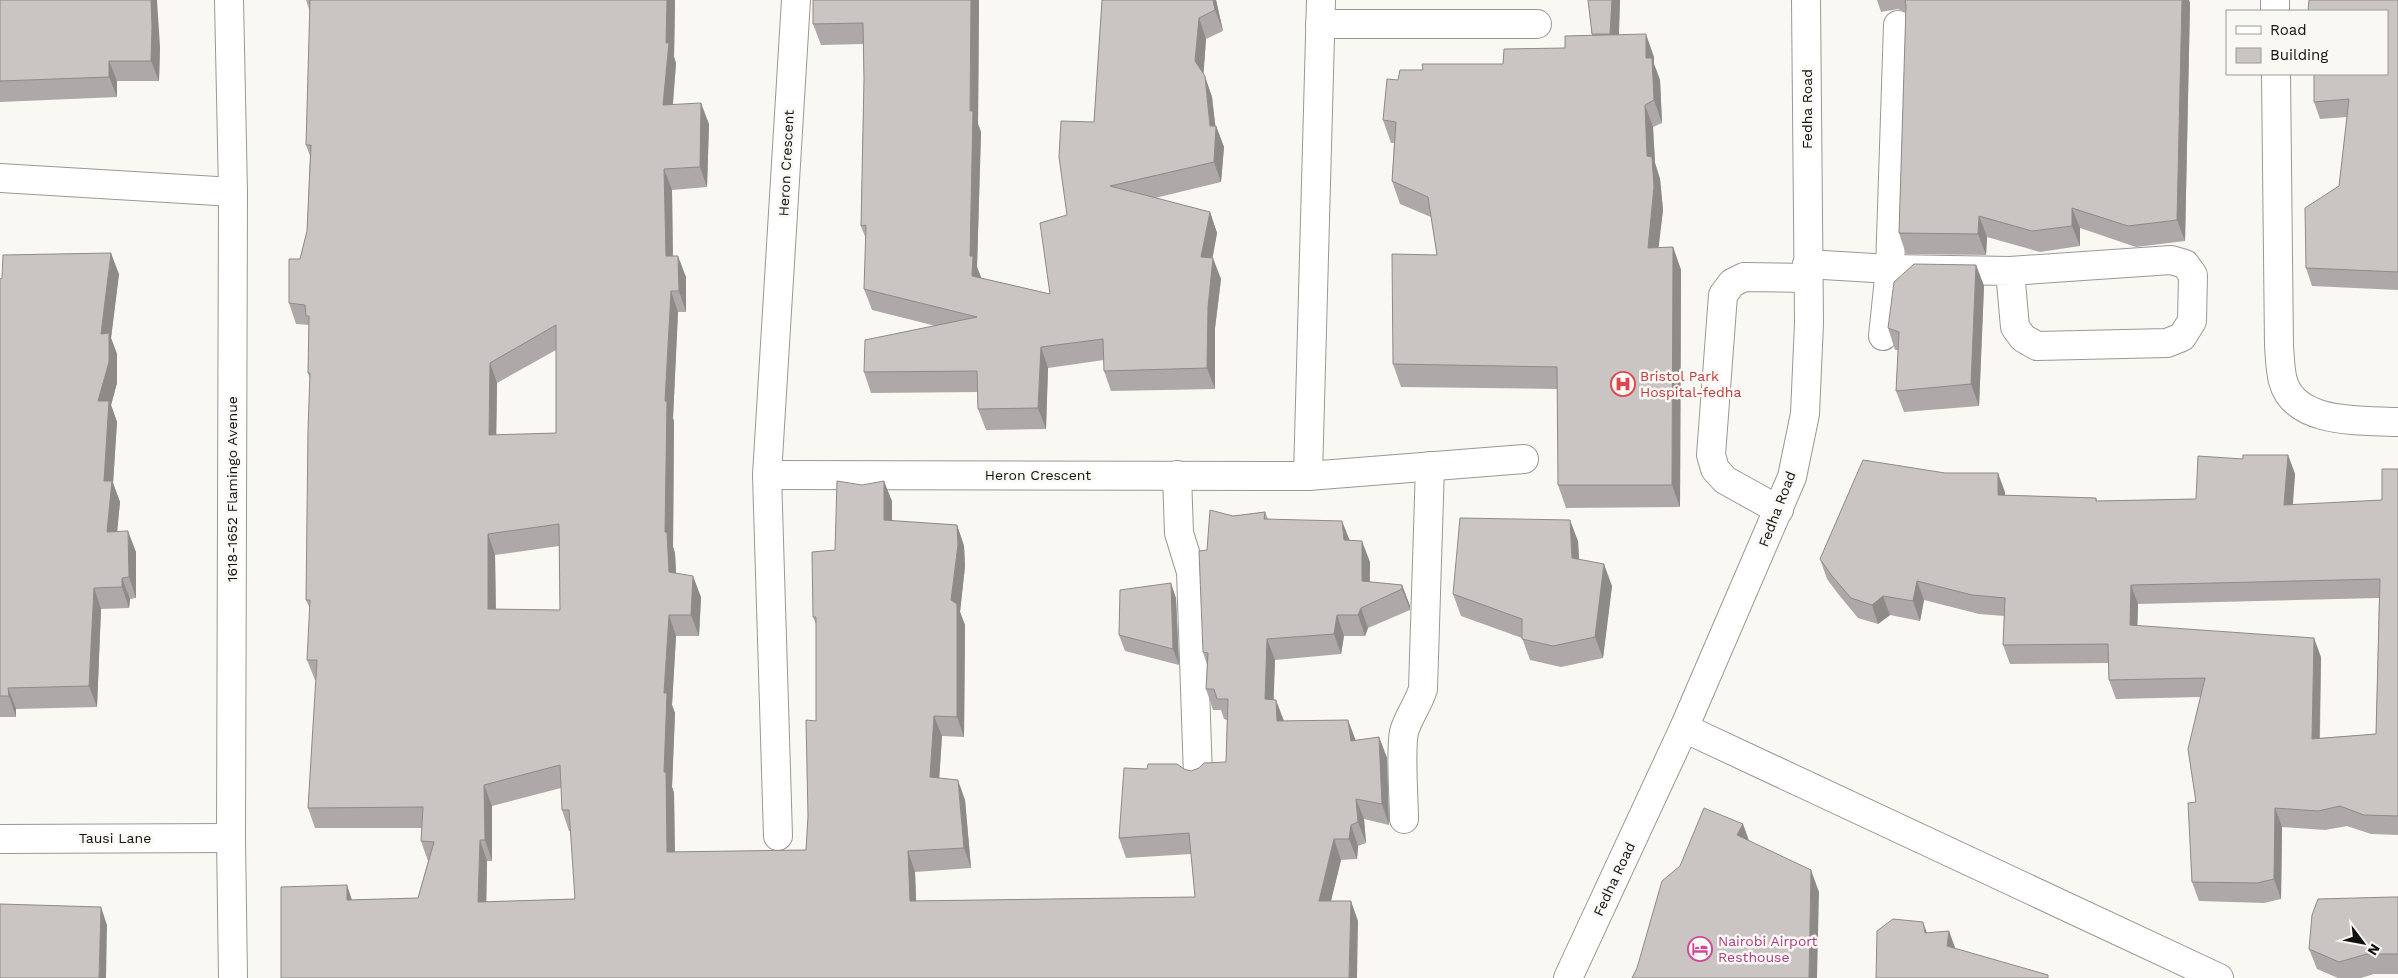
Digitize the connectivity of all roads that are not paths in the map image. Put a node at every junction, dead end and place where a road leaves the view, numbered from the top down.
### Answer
1 (229, 0) edge
2 (796, 0) edge
3 (1806, 0) edge
4 (1320, 12) edge
5 (1538, 24) dead end
6 (1898, 25) dead end
7 (2276, 75) edge
8 (0, 178) edge
9 (234, 192) junction
10 (1890, 269) junction
11 (1808, 271) junction
12 (2010, 271) junction
13 (1884, 336) dead end
14 (2398, 422) edge
15 (1524, 459) dead end
16 (1430, 466) junction
17 (767, 475) junction
18 (1177, 476) junction
19 (1308, 476) junction
20 (1779, 510) junction
21 (1684, 728) junction
22 (1198, 776) edge
23 (1404, 819) dead end
24 (778, 836) dead end
25 (230, 838) junction
26 (0, 839) edge
27 (233, 978) edge
28 (1568, 978) edge
29 (2218, 978) edge

1 - 9 street, 1618-1652 Flamingo Avenue
2 - 17 street, Heron Crescent
3 - 11 street, Fedha Road
4 - 5 street
4 - 19 street
6 - 10 street
7 - 14 street
8 - 9 street
9 - 25 street, 1618-1652 Flamingo Avenue
10 - 11 street
10 - 12 street
10 - 13 street
11 - 20 street, Fedha Road
11 - 20 street
12 - 12 street
15 - 16 street, Heron Crescent
16 - 19 street, Heron Crescent
16 - 23 street
17 - 18 street, Heron Crescent
17 - 24 street, Heron Crescent
18 - 19 street, Heron Crescent
18 - 22 street
20 - 21 street, Fedha Road
21 - 28 street, Fedha Road
21 - 29 street
25 - 26 street, Tausi Lane
25 - 27 street, 1618-1652 Flamingo Avenue

